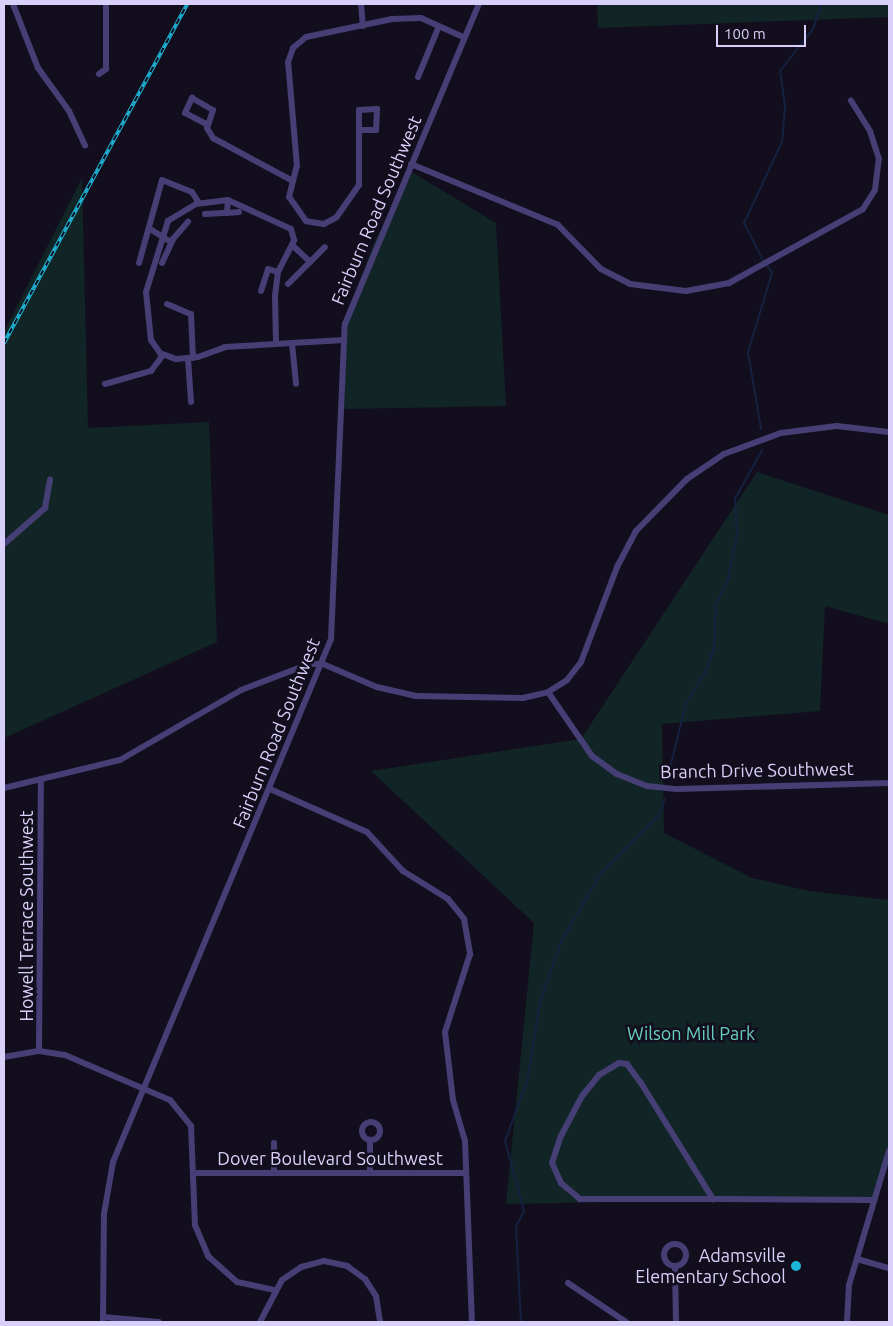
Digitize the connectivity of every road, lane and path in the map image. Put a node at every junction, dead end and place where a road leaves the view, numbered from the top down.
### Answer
1 (13, 4) edge
2 (106, 4) edge
3 (361, 4) edge
4 (479, 4) edge
5 (363, 26) junction
6 (439, 26) junction
7 (465, 38) junction
8 (99, 74) dead end
9 (418, 77) dead end
10 (851, 100) dead end
11 (208, 125) junction
12 (360, 130) dead end
13 (85, 146) dead end
14 (411, 164) junction
15 (293, 181) junction
16 (228, 200) junction
17 (199, 203) junction
18 (239, 212) dead end
19 (227, 213) junction
20 (205, 214) dead end
21 (188, 222) dead end
22 (150, 229) junction
23 (161, 236) junction
24 (171, 242) junction
25 (292, 245) junction
26 (325, 247) dead end
27 (310, 262) junction
28 (139, 263) dead end
29 (162, 263) dead end
30 (278, 272) junction
31 (288, 284) dead end
32 (260, 291) dead end
33 (167, 304) dead end
34 (344, 340) junction
35 (292, 342) junction
36 (276, 343) junction
37 (163, 355) junction
38 (191, 358) junction
39 (105, 384) dead end
40 (296, 384) dead end
41 (191, 402) dead end
42 (889, 432) edge
43 (50, 479) dead end
44 (4, 544) edge
45 (323, 664) junction
46 (548, 692) junction
47 (41, 781) junction
48 (889, 783) edge
49 (4, 788) edge
50 (270, 789) junction
51 (39, 1051) junction
52 (4, 1057) edge
53 (144, 1087) junction
54 (370, 1141) dead end
55 (274, 1143) dead end
56 (889, 1150) edge
57 (466, 1172) junction
58 (194, 1173) junction
59 (274, 1173) junction
60 (370, 1173) junction
61 (713, 1199) junction
62 (874, 1200) junction
63 (857, 1259) junction
64 (675, 1266) dead end
65 (889, 1268) edge
66 (568, 1284) dead end
67 (276, 1290) junction
68 (103, 1320) edge
69 (158, 1322) edge
70 (260, 1322) edge
71 (380, 1322) edge
72 (472, 1322) edge
73 (626, 1322) edge
74 (676, 1322) edge
75 (847, 1322) edge

1 - 13 street
2 - 8 street
3 - 5 street
4 - 7 street, Fairburn Road Southwest
5 - 6 street
5 - 15 street
6 - 7 street
6 - 9 street
7 - 14 street, Fairburn Road Southwest
10 - 14 street
11 - 11 street
11 - 15 street
12 - 15 street
14 - 34 street, Fairburn Road Southwest
16 - 17 street
16 - 19 street
16 - 25 street
17 - 22 street
17 - 23 street
18 - 19 street
19 - 20 street
21 - 24 street
22 - 23 street
22 - 28 street
23 - 24 street
23 - 37 street
24 - 29 street
25 - 27 street
25 - 30 street
26 - 27 street
27 - 31 street
30 - 32 street
30 - 36 street
33 - 38 street
34 - 35 street
34 - 45 street, Fairburn Road Southwest
35 - 36 street
35 - 40 street
36 - 38 street
37 - 38 street
37 - 39 street
38 - 41 street
42 - 46 street
43 - 44 street
45 - 46 street
45 - 47 street
45 - 50 street, Fairburn Road Southwest
46 - 48 street, Branch Drive Southwest
47 - 49 street
47 - 51 street, Howell Terrace Southwest
50 - 53 street, Fairburn Road Southwest
50 - 57 street
51 - 52 street
51 - 53 street
53 - 58 street
53 - 68 street, Fairburn Road Southwest
54 - 60 street
55 - 59 street
56 - 62 street
57 - 60 street, Dover Boulevard Southwest
57 - 72 street
58 - 59 street, Dover Boulevard Southwest
58 - 67 street
59 - 60 street, Dover Boulevard Southwest
61 - 61 street
61 - 62 street
62 - 63 street
63 - 65 street
63 - 75 street
64 - 74 street
66 - 73 street
67 - 70 street
67 - 71 street
68 - 69 street

